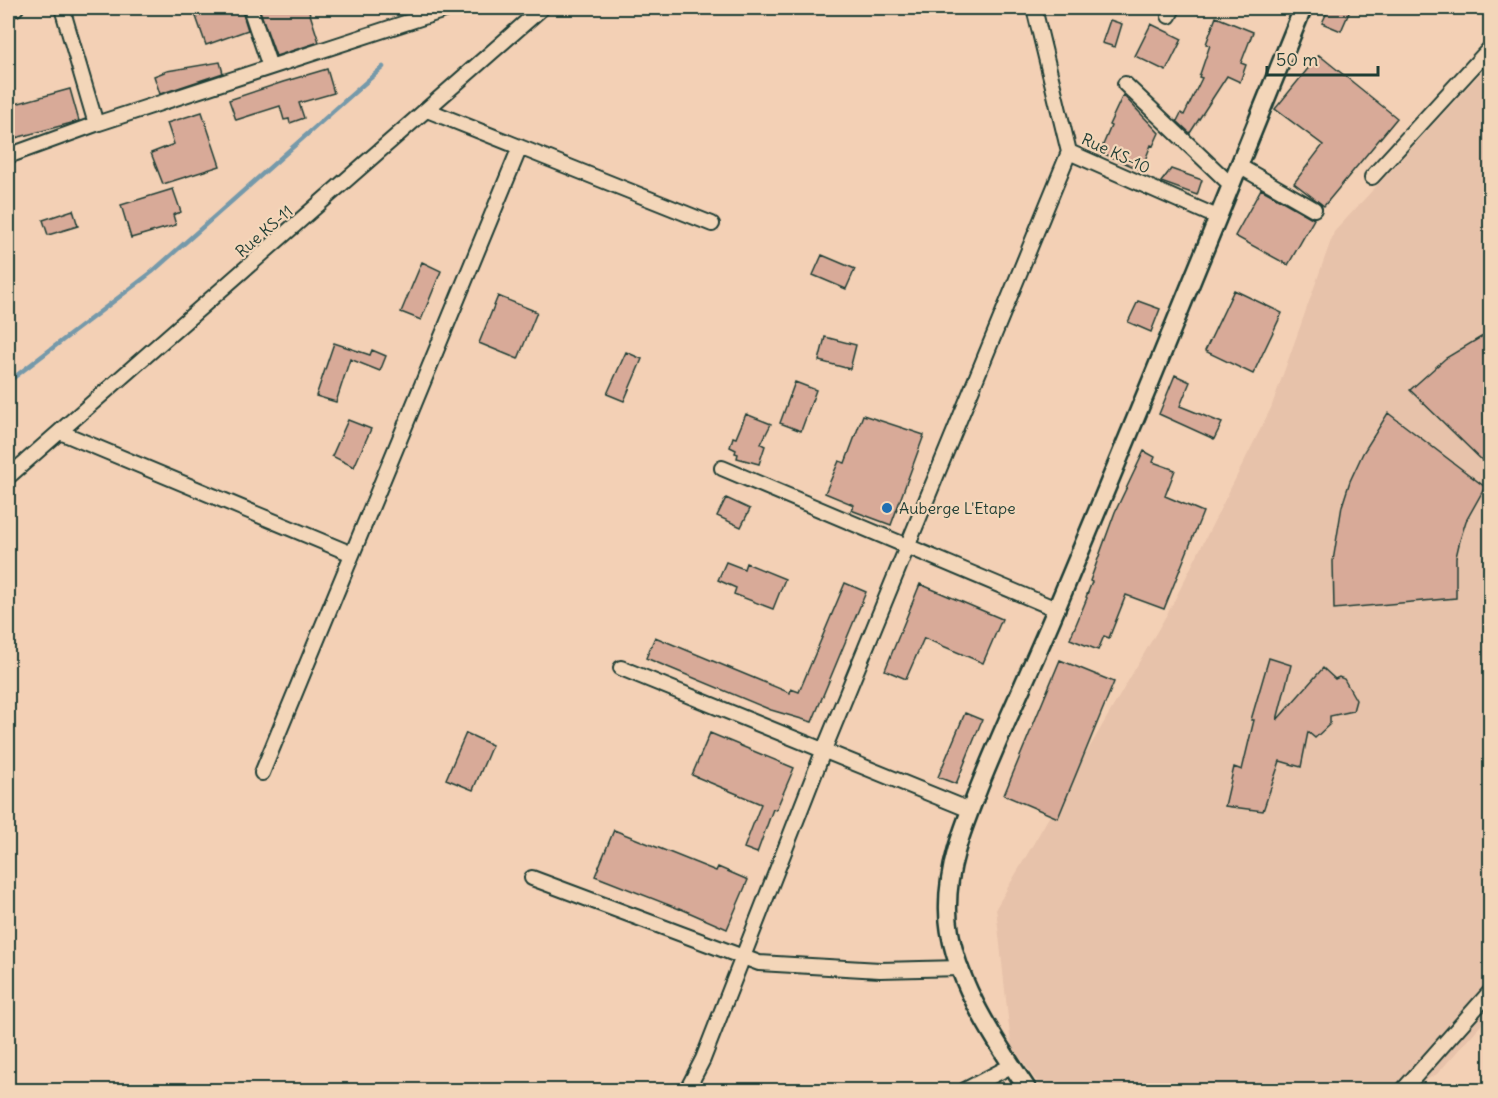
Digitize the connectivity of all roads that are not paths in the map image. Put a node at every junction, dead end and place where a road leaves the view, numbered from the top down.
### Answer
1 (16, 8) edge
2 (62, 8) edge
3 (250, 8) edge
4 (451, 8) edge
5 (542, 8) edge
6 (1034, 8) edge
7 (1303, 8) edge
8 (8, 10) edge
9 (1491, 48) edge
10 (270, 67) junction
11 (1125, 84) dead end
12 (427, 110) junction
13 (96, 124) junction
14 (520, 147) junction
15 (1070, 152) junction
16 (8, 156) edge
17 (1239, 166) junction
18 (1372, 177) dead end
19 (1231, 185) junction
20 (1314, 209) dead end
21 (1218, 217) junction
22 (712, 224) dead end
23 (60, 432) junction
24 (722, 468) dead end
25 (8, 477) edge
26 (907, 547) junction
27 (352, 554) junction
28 (1056, 609) junction
29 (621, 668) dead end
30 (823, 752) junction
31 (262, 773) dead end
32 (970, 810) junction
33 (532, 878) dead end
34 (744, 958) junction
35 (961, 968) junction
36 (1491, 992) edge
37 (1011, 1066) junction
38 (687, 1090) edge
39 (965, 1090) edge
40 (1028, 1090) edge
41 (1403, 1090) edge

1 - 8 street
2 - 13 street
3 - 10 street
4 - 10 street
5 - 12 street, Rue KS-11
6 - 15 street, Rue KS-10
7 - 17 street
9 - 18 street
10 - 13 street
11 - 19 street
12 - 14 street
12 - 23 street, Rue KS-11
13 - 16 street
14 - 22 street
14 - 27 street
15 - 21 street, Rue KS-10
15 - 26 street
17 - 19 street
17 - 20 street
19 - 21 street
21 - 28 street
23 - 25 street, Rue KS-11
23 - 27 street
24 - 26 street
26 - 28 street
26 - 30 street
27 - 31 street
28 - 32 street
29 - 30 street
30 - 32 street
30 - 34 street
32 - 35 street
33 - 34 street
34 - 35 street
34 - 38 street
35 - 37 street
36 - 41 street
37 - 39 street
37 - 40 street

